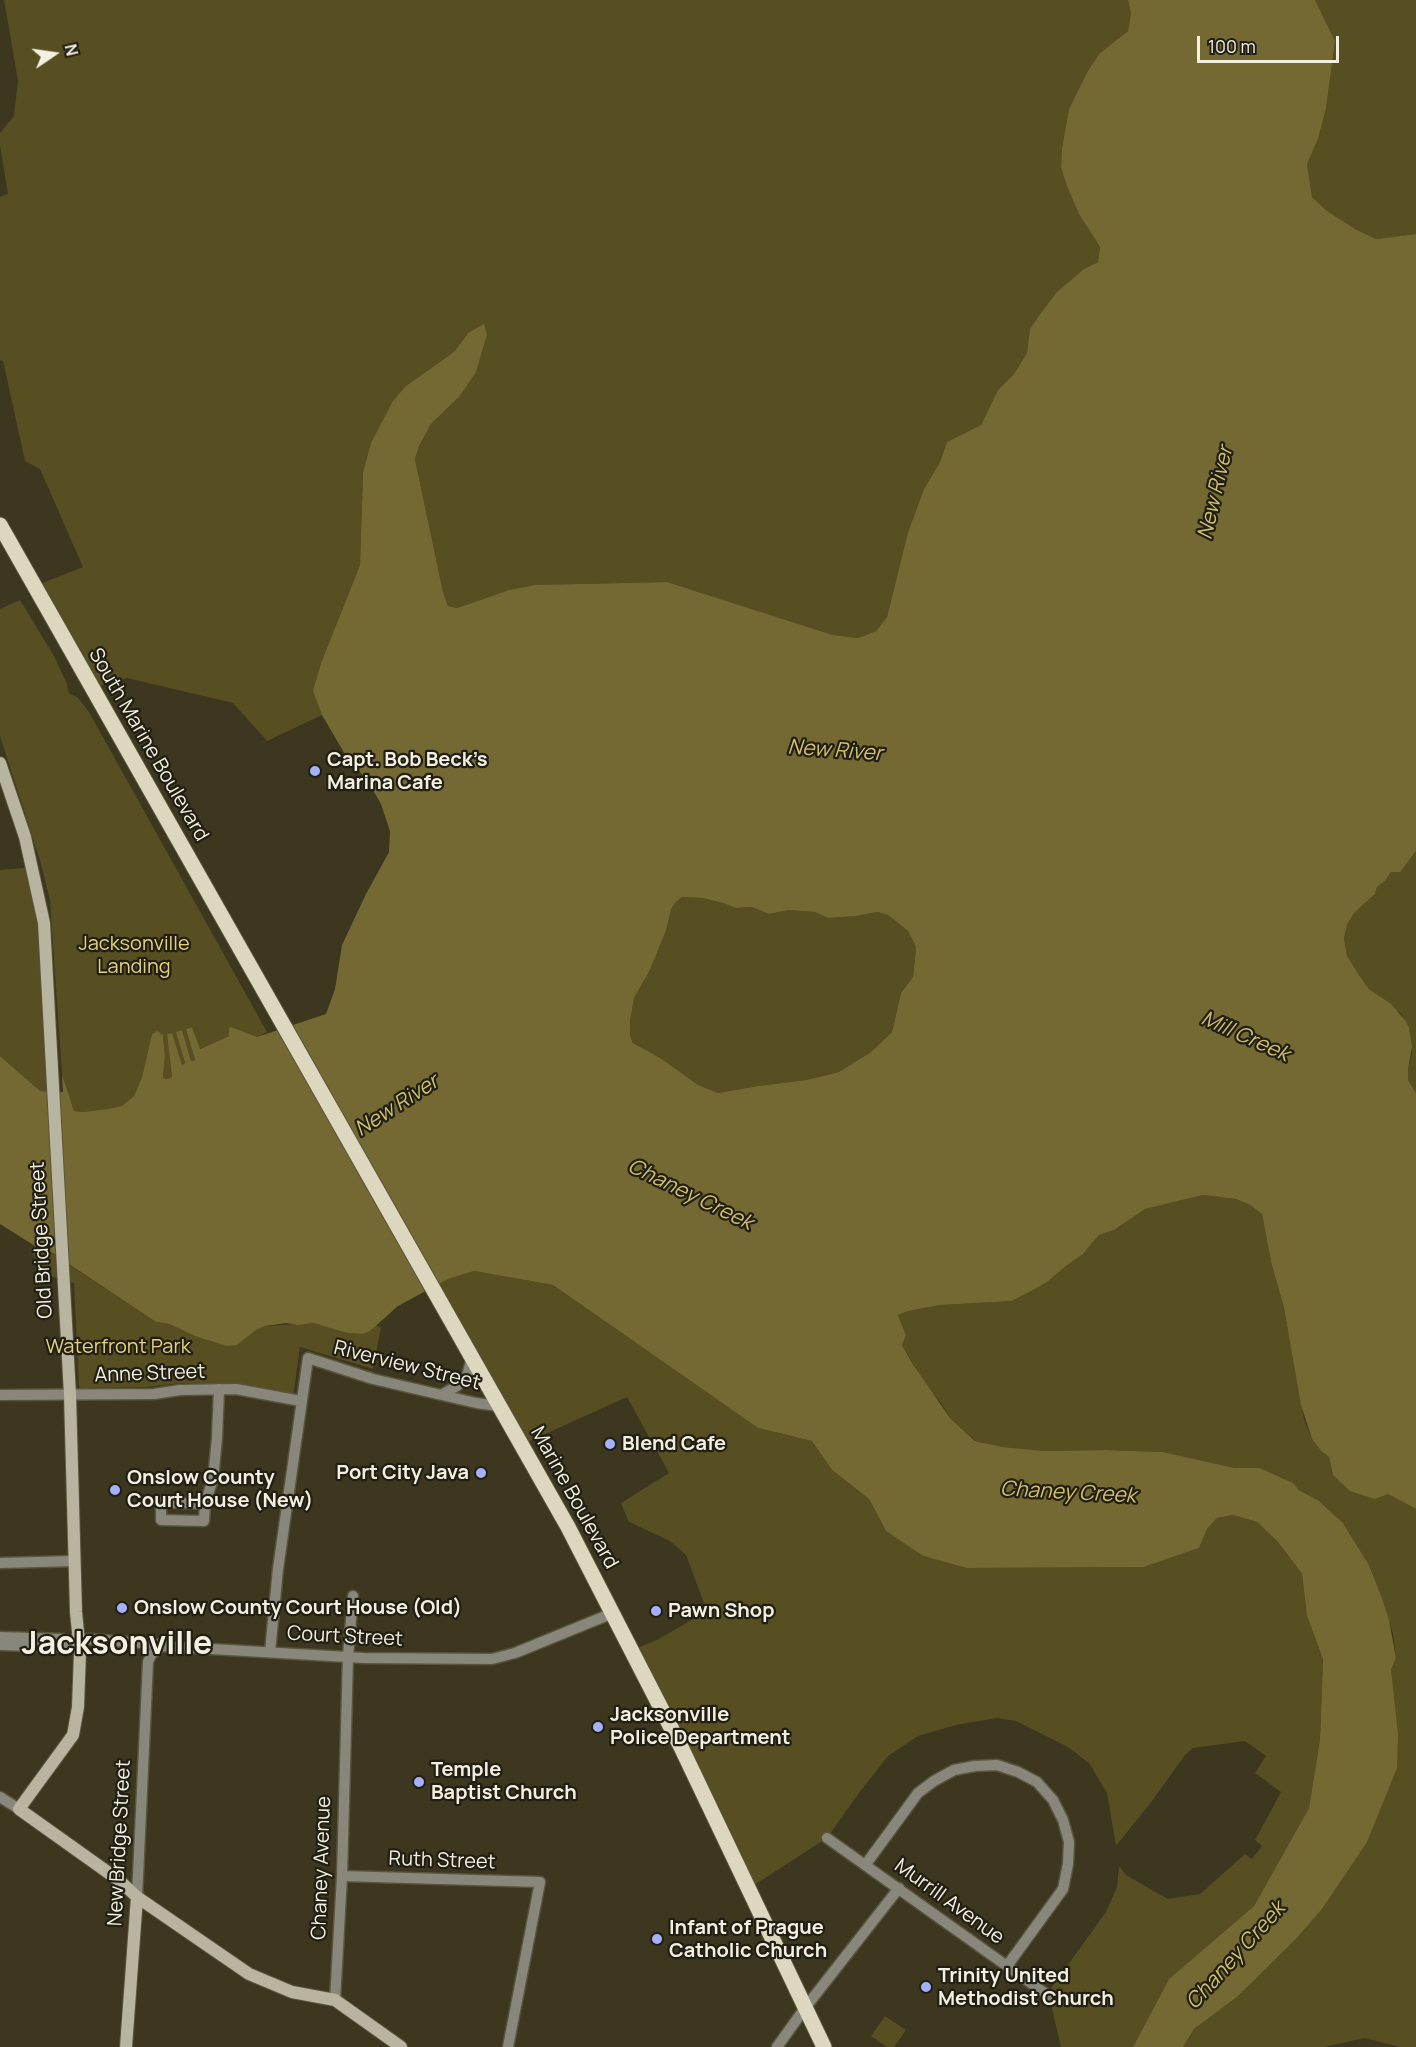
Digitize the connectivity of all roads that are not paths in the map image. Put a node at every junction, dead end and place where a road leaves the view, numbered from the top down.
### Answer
1 (0, 525) edge
2 (0, 763) edge
3 (260, 985) joint
4 (472, 1357) junction
5 (219, 1389) junction
6 (443, 1394) junction
7 (0, 1395) edge
8 (70, 1395) junction
9 (301, 1401) junction
10 (499, 1406) junction
11 (204, 1503) dead end
12 (75, 1561) junction
13 (0, 1563) edge
14 (353, 1596) dead end
15 (613, 1613) junction
16 (0, 1637) edge
17 (74, 1642) junction
18 (0, 1645) edge
19 (161, 1646) junction
20 (270, 1652) junction
21 (348, 1656) junction
22 (0, 1797) edge
23 (19, 1809) junction
24 (827, 1838) dead end
25 (866, 1864) junction
26 (342, 1876) junction
27 (899, 1888) junction
28 (137, 1897) junction
29 (1007, 1966) junction
30 (1049, 1996) dead end
31 (335, 2000) junction
32 (805, 2008) junction
33 (126, 2047) edge
34 (401, 2047) edge
35 (508, 2047) edge
36 (777, 2047) edge
37 (824, 2047) edge

1 - 3 main road, South Marine Boulevard
2 - 8 main road, Old Bridge Street
3 - 4 main road, Marine Boulevard
4 - 6 street
4 - 10 main road, Marine Boulevard
5 - 8 street, Anne Street
5 - 9 street, Anne Street
5 - 11 street
6 - 9 street, Riverview Street
6 - 10 street, Riverview Street
7 - 8 street, Anne Street
8 - 12 main road, Old Bridge Street
9 - 20 street
10 - 15 main road, Marine Boulevard
12 - 13 street
12 - 17 main road, Old Bridge Street
14 - 21 street, Chaney Avenue
15 - 21 street, Court Street
15 - 32 main road, Marine Boulevard
16 - 17 street, Court Street
17 - 18 street, Court Street
17 - 19 street, Court Street
17 - 23 main road, Old Bridge Street
19 - 20 street, Court Street
19 - 28 street, New Bridge Street
20 - 21 street, Court Street
21 - 26 street, Chaney Avenue
22 - 23 street
23 - 28 main road
24 - 25 street, Murrill Avenue
25 - 27 street, Murrill Avenue
25 - 29 street
26 - 31 street, Chaney Avenue
26 - 35 street, Ruth Street
27 - 29 street, Murrill Avenue
27 - 32 street
28 - 31 main road
28 - 33 main road, New Bridge Street
29 - 30 street, Murrill Avenue
31 - 34 main road
32 - 36 street
32 - 37 main road, Marine Boulevard

